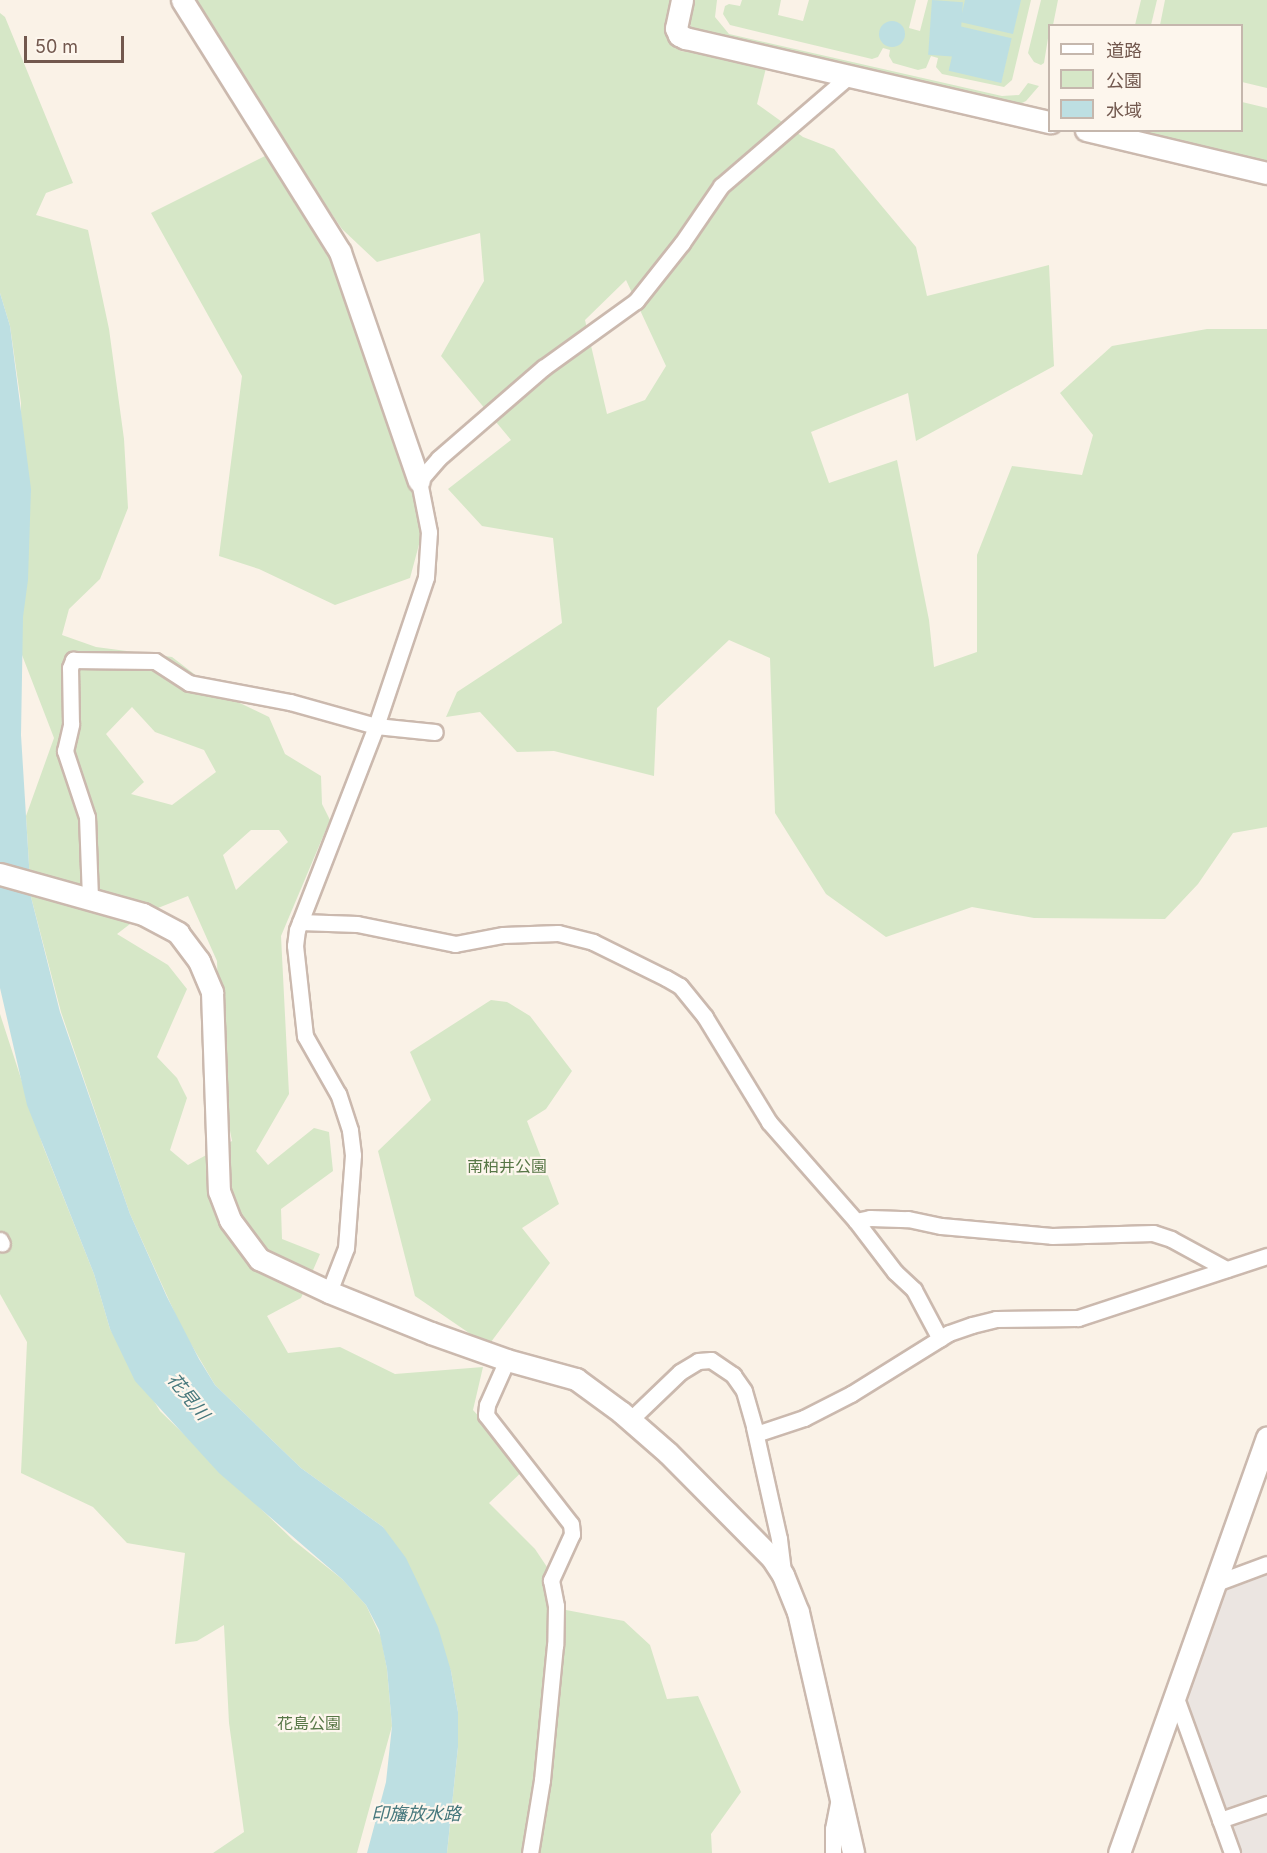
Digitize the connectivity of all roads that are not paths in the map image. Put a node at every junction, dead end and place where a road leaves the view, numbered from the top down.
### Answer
1 (182, 0) edge
2 (682, 0) edge
3 (850, 75) junction
4 (1048, 122) edge
5 (1094, 132) edge
6 (1267, 173) edge
7 (419, 481) junction
8 (376, 726) junction
9 (435, 732) dead end
10 (0, 874) edge
11 (83, 896) junction
12 (300, 922) junction
13 (856, 1221) junction
14 (1267, 1256) edge
15 (1226, 1269) junction
16 (329, 1292) junction
17 (940, 1339) junction
18 (507, 1360) junction
19 (630, 1420) junction
20 (756, 1434) junction
21 (1267, 1438) edge
22 (1267, 1564) edge
23 (783, 1575) junction
24 (1216, 1583) junction
25 (1176, 1698) junction
26 (839, 1798) junction
27 (1267, 1804) edge
28 (1221, 1820) junction
29 (530, 1853) edge
30 (833, 1853) edge
31 (853, 1853) edge
32 (1119, 1853) edge
33 (1232, 1853) edge

1 - 7 street
2 - 3 street
3 - 4 street
3 - 7 street
5 - 6 street
7 - 8 street
8 - 9 street
8 - 11 street
8 - 12 street
10 - 11 street
11 - 16 street
12 - 13 street
12 - 16 street
13 - 15 street
13 - 17 street
14 - 15 street
15 - 17 street
16 - 18 street
17 - 20 street
18 - 19 street
18 - 29 street
19 - 20 street
19 - 23 street
20 - 23 street
21 - 24 street
22 - 24 street
23 - 26 street
24 - 25 street
25 - 28 street
25 - 32 street
26 - 30 street
26 - 31 street
27 - 28 street
28 - 33 street

